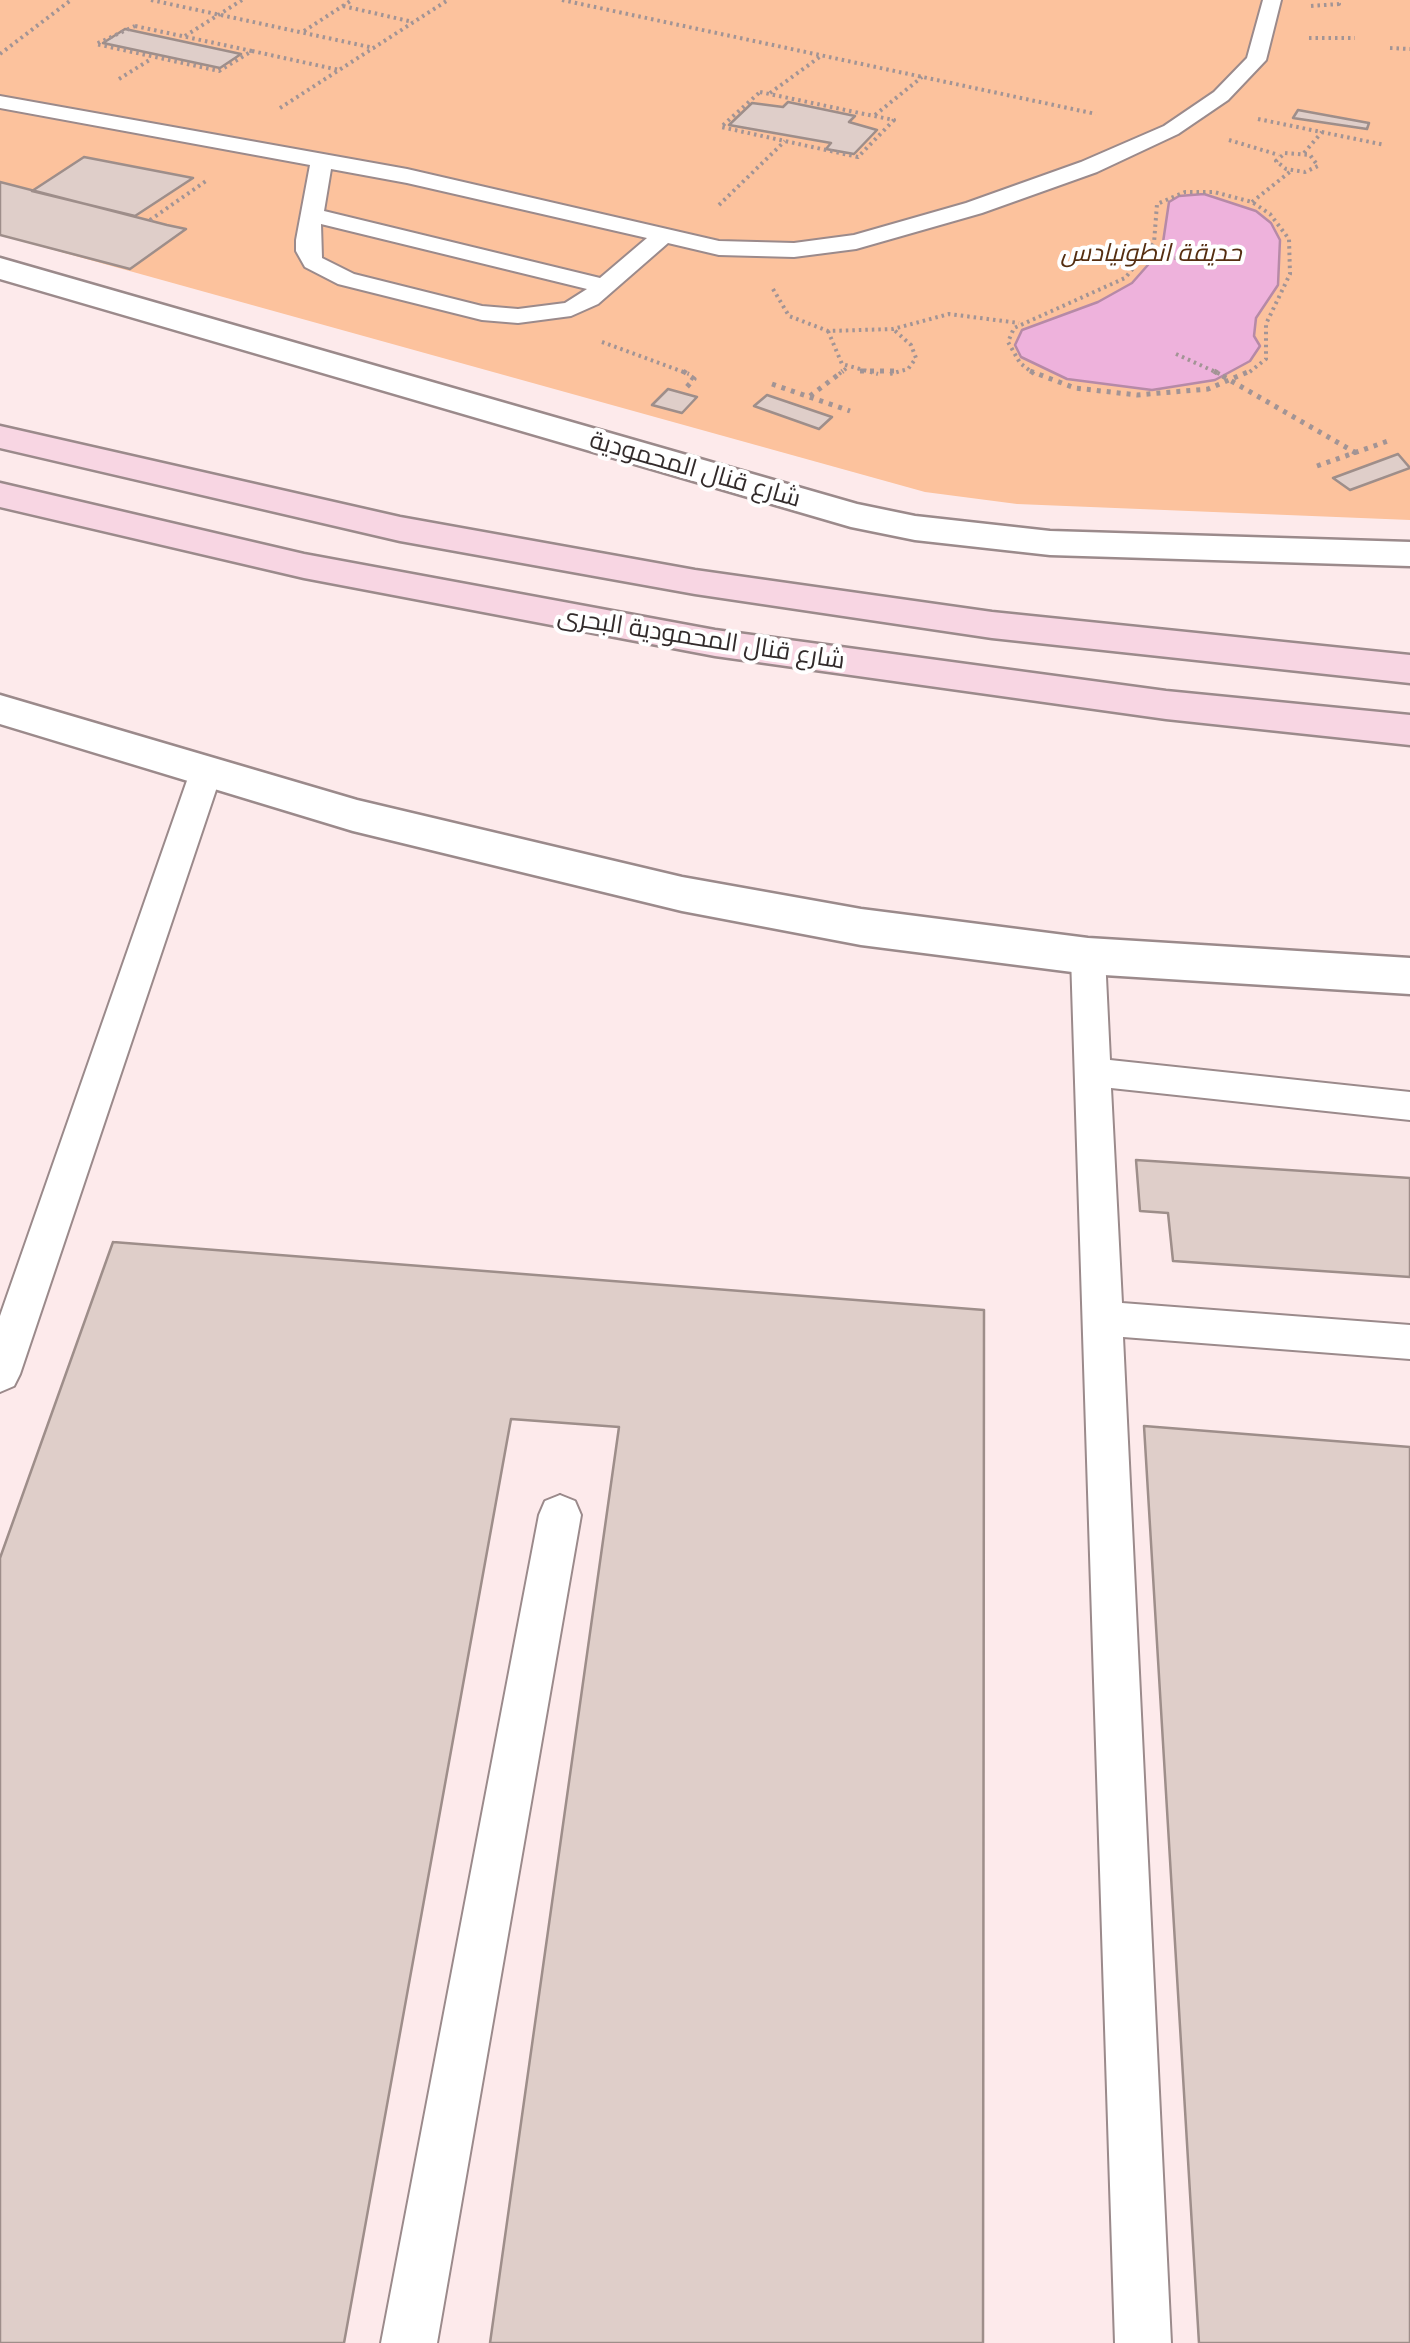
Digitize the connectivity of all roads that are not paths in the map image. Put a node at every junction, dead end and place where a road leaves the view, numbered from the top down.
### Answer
1 (1272, 0) edge
2 (0, 102) edge
3 (322, 159) junction
4 (313, 215) junction
5 (662, 236) junction
6 (0, 268) edge
7 (604, 286) junction
8 (0, 437) edge
9 (0, 495) edge
10 (1410, 554) edge
11 (1410, 669) edge
12 (0, 710) edge
13 (1410, 730) edge
14 (206, 772) junction
15 (1088, 956) junction
16 (1410, 976) edge
17 (1094, 1072) junction
18 (1410, 1106) edge
19 (1100, 1318) junction
20 (1410, 1342) edge
21 (0, 1374) edge
22 (560, 1515) dead end
23 (408, 2343) edge
24 (1143, 2343) edge

1 - 5 lane
2 - 3 lane
3 - 4 lane
3 - 5 lane
4 - 7 lane
4 - 7 lane
5 - 7 lane
6 - 10 street, شارع قنال المحمودية
8 - 11 main road, شارع قنال المحمودية البحرى
9 - 13 main road, شارع قنال المحمودية البحرى
12 - 14 street
14 - 15 street
14 - 21 lane
15 - 16 street
15 - 17 lane
17 - 18 lane
17 - 19 lane
19 - 20 lane
19 - 24 lane
22 - 23 lane

